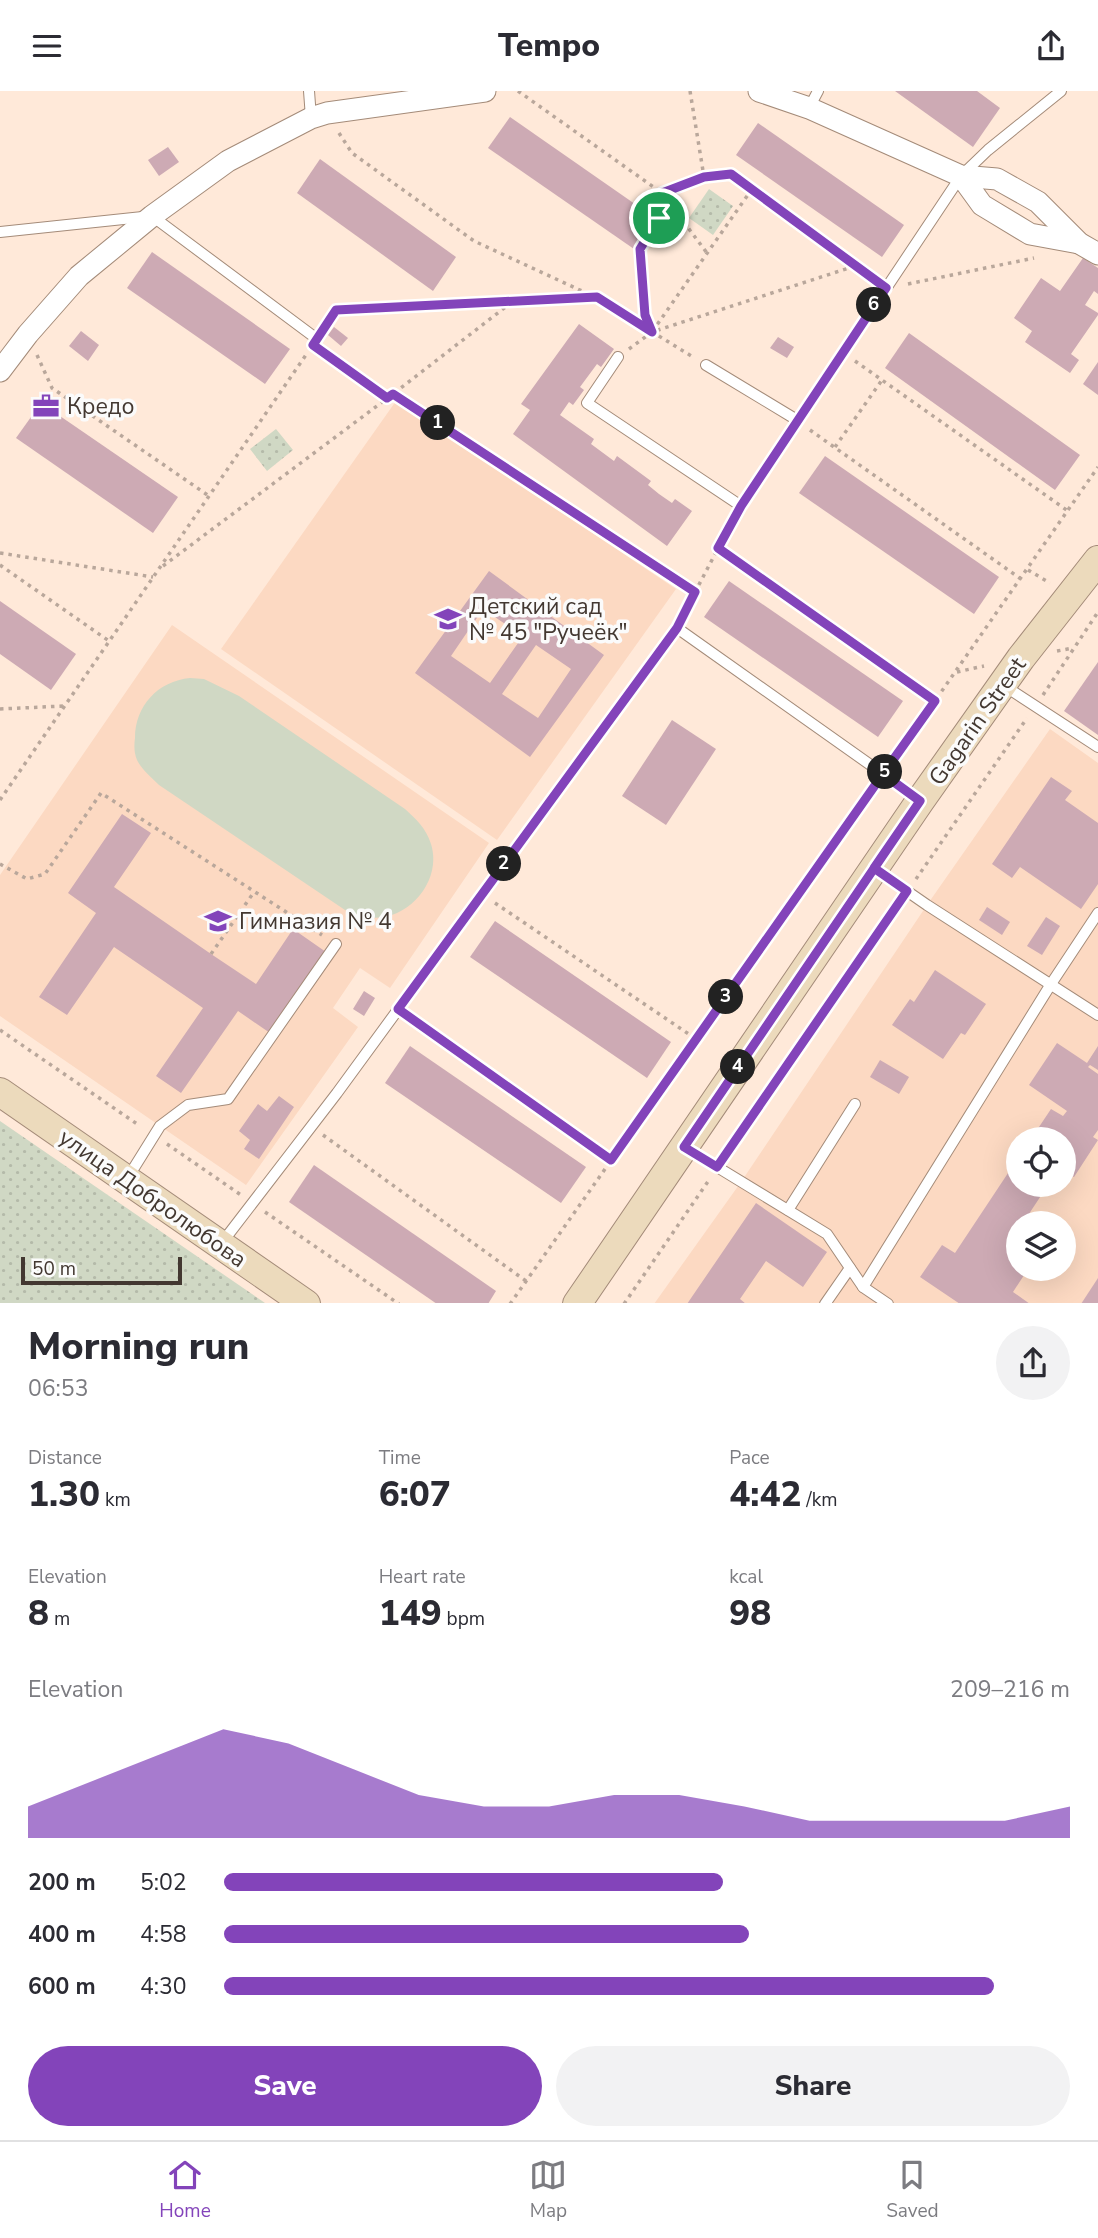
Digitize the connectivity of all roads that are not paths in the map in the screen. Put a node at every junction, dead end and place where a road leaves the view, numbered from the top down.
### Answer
1 (309, 91) edge
2 (485, 91) edge
3 (759, 91) edge
4 (1061, 91) edge
5 (814, 99) edge
6 (319, 115) junction
7 (961, 176) junction
8 (152, 216) junction
9 (0, 232) edge
10 (1079, 243) junction
11 (1098, 254) edge
12 (315, 342) road end
13 (618, 357) road end
14 (706, 365) road end
15 (0, 371) edge
16 (797, 420) junction
17 (1098, 560) edge
18 (1003, 685) junction
19 (1098, 747) edge
20 (920, 801) junction
21 (874, 868) junction
22 (1098, 913) edge
23 (336, 944) road end
24 (1051, 984) junction
25 (1098, 1015) edge
26 (0, 1092) edge
27 (855, 1104) dead end
28 (684, 1147) junction
29 (127, 1179) junction
30 (788, 1210) junction
31 (221, 1244) junction
32 (850, 1268) junction
33 (863, 1287) junction
34 (305, 1303) edge
35 (578, 1303) edge
36 (826, 1303) edge
37 (887, 1303) edge

1 - 6 lane
2 - 6 street
3 - 5 street
4 - 7 lane
5 - 7 street
6 - 8 street
7 - 10 street
7 - 10 street
7 - 16 lane
8 - 9 lane
8 - 12 lane
8 - 15 street
10 - 11 street
13 - 16 lane
14 - 16 lane
17 - 18 street, Gagarin Street
18 - 19 lane
18 - 20 street, Gagarin Street
20 - 21 street, Gagarin Street
20 - 31 lane
21 - 24 lane
21 - 28 street, Gagarin Street
22 - 24 lane
23 - 29 lane
24 - 25 lane
24 - 33 lane
26 - 29 street, улица Добролюбова
27 - 30 lane
28 - 30 lane
28 - 35 street, Gagarin Street
29 - 31 street, улица Добролюбова
30 - 32 lane
31 - 34 street, улица Добролюбова
32 - 33 lane
32 - 36 lane
33 - 37 lane

